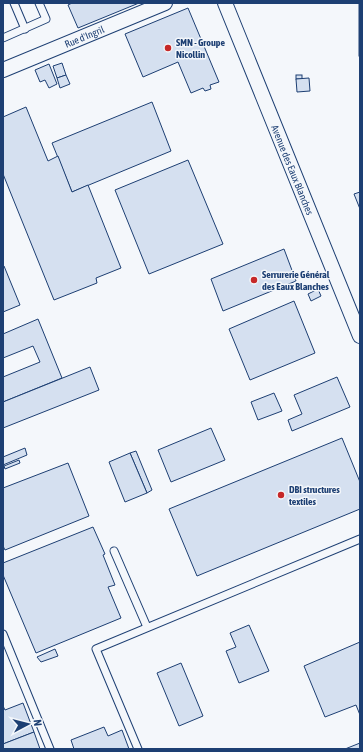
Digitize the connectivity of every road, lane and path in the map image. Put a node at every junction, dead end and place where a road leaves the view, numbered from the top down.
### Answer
1 (14, 3) edge
2 (39, 3) edge
3 (165, 3) edge
4 (225, 3) edge
5 (25, 29) junction
6 (3, 38) edge
7 (3, 70) edge
8 (360, 336) edge
9 (360, 539) edge
10 (114, 551) dead end
11 (147, 628) junction
12 (3, 634) edge
13 (50, 749) edge
14 (138, 749) edge

1 - 5 lane
2 - 5 lane
3 - 7 street, Rue d'Ingril
4 - 8 street, Avenue des Eaux Blanches
5 - 6 lane
9 - 11 lane
10 - 11 lane
11 - 14 lane
12 - 13 lane

